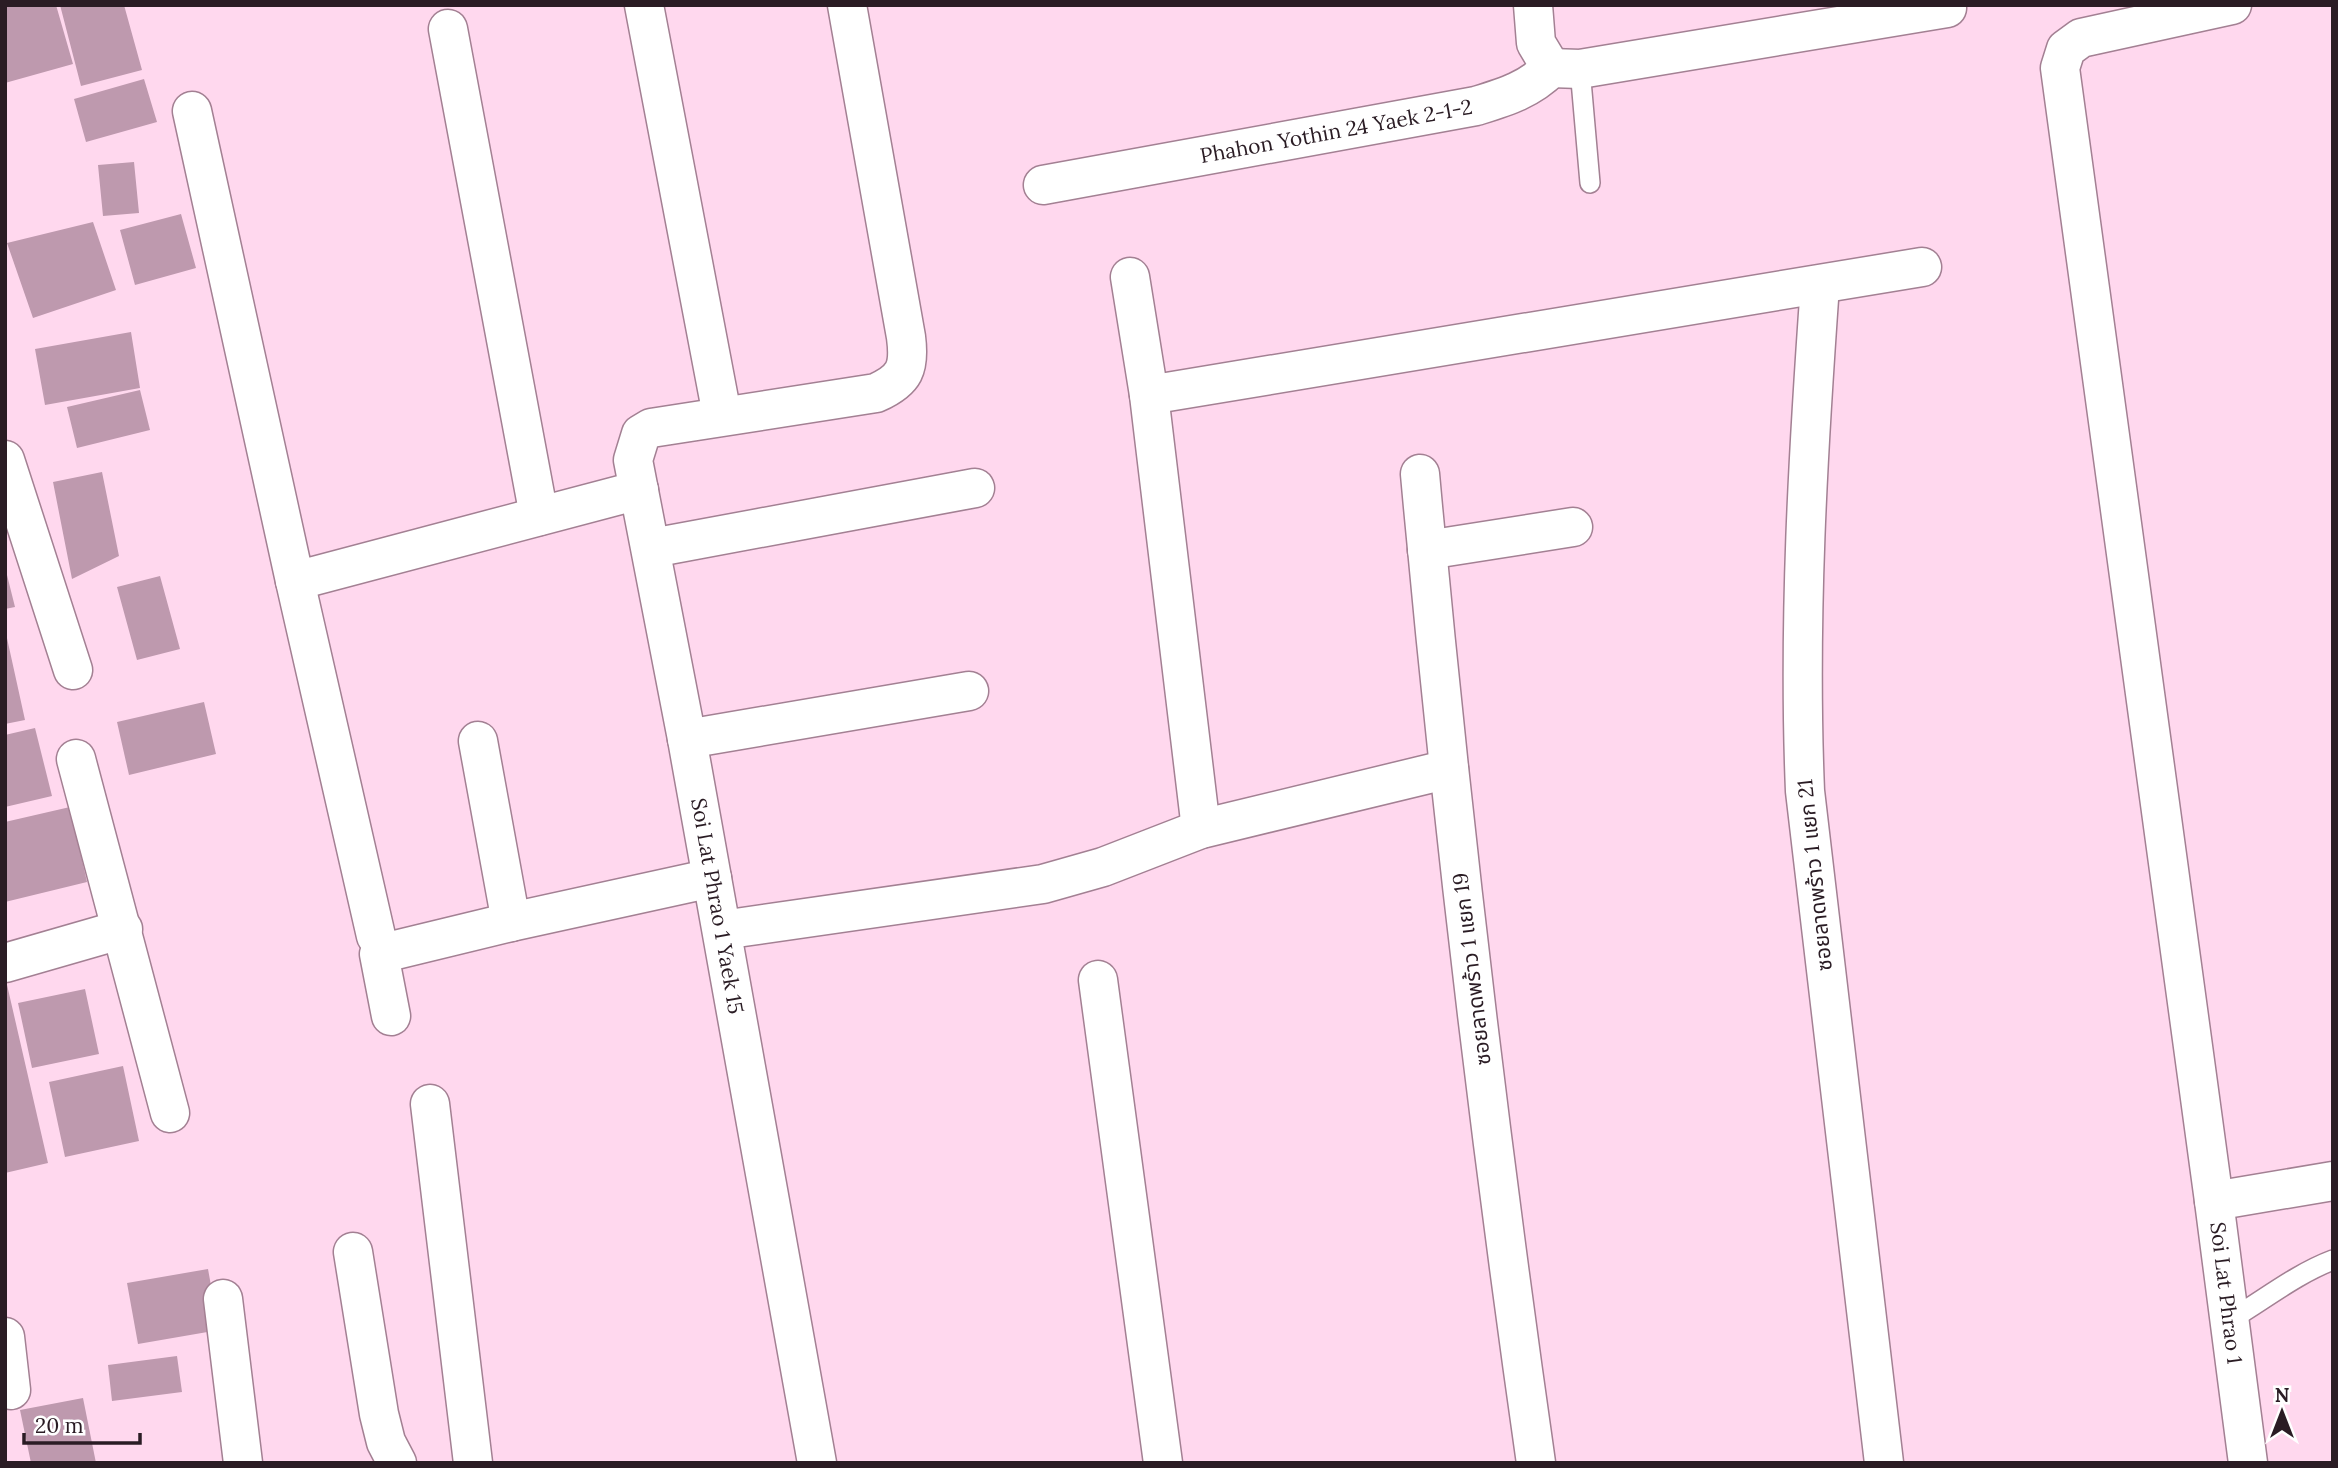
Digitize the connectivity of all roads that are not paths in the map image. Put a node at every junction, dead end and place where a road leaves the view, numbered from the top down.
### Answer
1 (644, 5) edge
2 (847, 5) edge
3 (1533, 5) edge
4 (2232, 5) edge
5 (1947, 8) dead end
6 (448, 29) dead end
7 (1566, 68) junction
8 (192, 111) dead end
9 (1590, 183) dead end
10 (1043, 185) dead end
11 (1922, 267) dead end
12 (1130, 277) dead end
13 (1820, 285) junction
14 (1149, 395) junction
15 (722, 415) junction
16 (5, 460) edge
17 (1420, 474) dead end
18 (975, 488) dead end
19 (639, 490) junction
20 (539, 516) junction
21 (1573, 527) dead end
22 (652, 548) junction
23 (1427, 550) junction
24 (295, 581) junction
25 (73, 670) dead end
26 (969, 691) dead end
27 (687, 739) junction
28 (478, 741) dead end
29 (76, 759) dead end
30 (1449, 769) junction
31 (1200, 830) junction
32 (712, 878) junction
33 (511, 922) junction
34 (123, 929) junction
35 (722, 930) junction
36 (376, 936) dead end
37 (5, 963) edge
38 (1098, 980) dead end
39 (391, 1016) dead end
40 (430, 1104) dead end
41 (170, 1113) dead end
42 (2333, 1181) edge
43 (2214, 1201) junction
44 (353, 1252) dead end
45 (2333, 1260) edge
46 (223, 1299) dead end
47 (2230, 1320) junction
48 (5, 1338) edge
49 (11, 1390) dead end
50 (243, 1463) edge
51 (397, 1463) edge
52 (473, 1463) edge
53 (817, 1463) edge
54 (1163, 1463) edge
55 (1536, 1463) edge
56 (1884, 1463) edge
57 (2248, 1463) edge

1 - 15 street
2 - 15 street
3 - 7 street
4 - 43 street
5 - 7 street
6 - 20 street
7 - 9 lane
7 - 10 street, Phahon Yothin 24 Yaek 2-1-2
8 - 24 street
11 - 13 street
12 - 14 street
13 - 14 street
13 - 56 street, ซอยลาดพร้าว 1 แยก 21
14 - 31 street
15 - 19 street, Soi Lat Phrao 1 Yaek 15
16 - 25 street
17 - 23 street, ซอยลาดพร้าว 1 แยก 19
18 - 22 street
19 - 20 street
19 - 22 street, Soi Lat Phrao 1 Yaek 15
20 - 24 street
21 - 23 street
22 - 27 street, Soi Lat Phrao 1 Yaek 15
23 - 30 street, ซอยลาดพร้าว 1 แยก 19
24 - 36 street
26 - 27 street
27 - 32 street, Soi Lat Phrao 1 Yaek 15
28 - 33 street
29 - 34 street
30 - 31 street
30 - 55 street, ซอยลาดพร้าว 1 แยก 19
31 - 35 street
32 - 33 street
32 - 35 street, Soi Lat Phrao 1 Yaek 15
33 - 39 street
34 - 37 street
34 - 41 street
35 - 53 street, Soi Lat Phrao 1 Yaek 15
38 - 54 street
40 - 52 street
42 - 43 street, Soi Lat Phrao 1
43 - 47 street, Soi Lat Phrao 1
44 - 51 street
45 - 47 lane
46 - 50 street
47 - 57 street, Soi Lat Phrao 1
48 - 49 street

